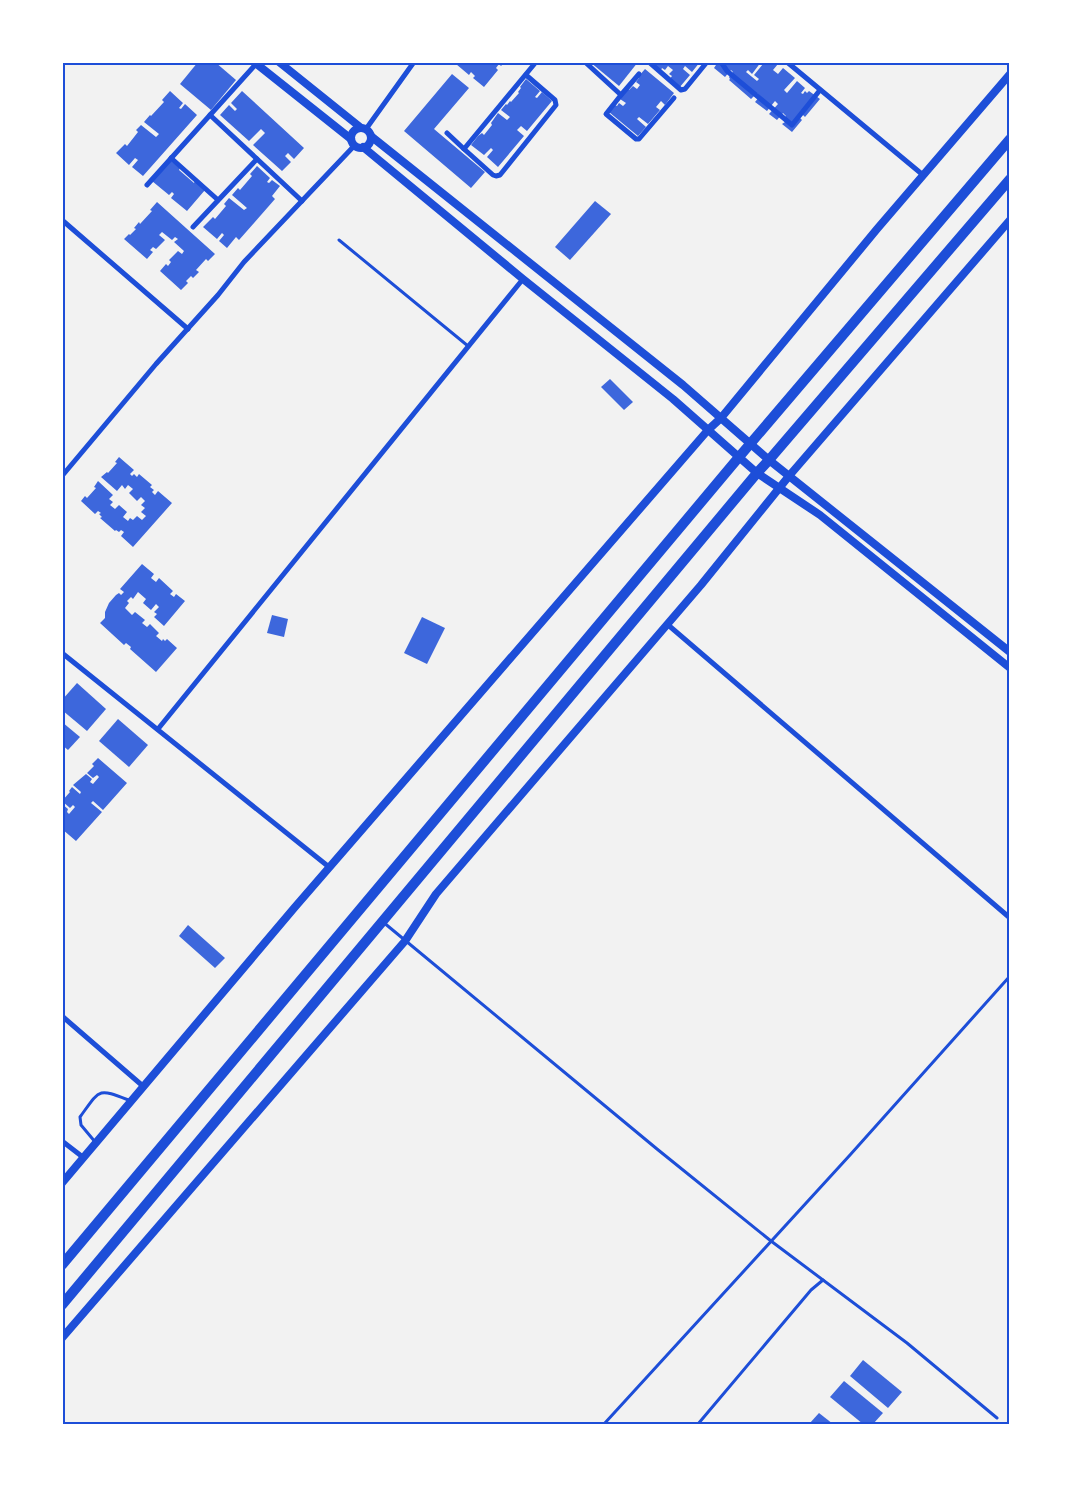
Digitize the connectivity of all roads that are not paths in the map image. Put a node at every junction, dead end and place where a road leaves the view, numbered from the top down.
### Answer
1 (279, 62) edge
2 (414, 62) edge
3 (536, 62) edge
4 (585, 62) edge
5 (649, 62) edge
6 (707, 62) edge
7 (721, 62) edge
8 (787, 62) edge
9 (255, 63) edge
10 (639, 74) dead end
11 (1010, 74) edge
12 (526, 75) junction
13 (820, 90) junction
14 (621, 95) junction
15 (674, 98) dead end
16 (210, 115) junction
17 (363, 128) junction
18 (447, 133) dead end
19 (372, 137) junction
20 (1010, 139) edge
21 (356, 144) junction
22 (464, 149) junction
23 (171, 158) junction
24 (256, 159) junction
25 (923, 175) junction
26 (1010, 179) edge
27 (147, 185) dead end
28 (218, 200) junction
29 (302, 201) junction
30 (62, 220) edge
31 (1010, 220) edge
32 (193, 227) dead end
33 (339, 240) dead end
34 (523, 279) junction
35 (188, 330) junction
36 (468, 347) junction
37 (721, 418) junction
38 (708, 430) junction
39 (752, 444) junction
40 (739, 457) junction
41 (769, 460) junction
42 (756, 473) junction
43 (62, 476) edge
44 (789, 476) junction
45 (779, 488) junction
46 (667, 624) junction
47 (1010, 652) edge
48 (62, 653) edge
49 (1010, 668) edge
50 (158, 730) junction
51 (330, 867) junction
52 (1010, 918) edge
53 (382, 922) junction
54 (405, 941) junction
55 (1010, 976) edge
56 (62, 1016) edge
57 (144, 1087) junction
58 (132, 1101) junction
59 (62, 1141) edge
60 (96, 1144) junction
61 (84, 1158) junction
62 (62, 1183) edge
63 (771, 1241) junction
64 (62, 1265) edge
65 (823, 1280) junction
66 (62, 1305) edge
67 (62, 1338) edge
68 (997, 1418) dead end
69 (604, 1424) edge
70 (698, 1424) edge

1 - 17 street
2 - 17 street
3 - 12 street
4 - 14 street
5 - 6 street
7 - 13 street
8 - 13 street
9 - 16 street
9 - 21 street
10 - 14 street
11 - 25 street
12 - 22 street
12 - 22 street
13 - 25 street
14 - 15 street
16 - 23 street
16 - 24 street
17 - 19 street
17 - 21 street
18 - 22 street
19 - 21 street
19 - 37 street
20 - 39 highway
21 - 29 street
21 - 34 street
23 - 27 street
23 - 28 street
24 - 28 street
24 - 29 street
25 - 37 street
26 - 41 highway
28 - 32 street
29 - 35 street
30 - 35 street
31 - 44 street
33 - 36 lane
34 - 36 street
34 - 38 street
35 - 43 street
36 - 50 street
37 - 38 street
37 - 39 street
38 - 40 street
38 - 51 street
39 - 40 highway
39 - 41 street
40 - 42 street
40 - 64 highway
41 - 42 highway
41 - 44 street
42 - 45 street
42 - 53 highway
44 - 45 street
44 - 47 street
45 - 46 street
45 - 49 street
46 - 52 street
46 - 54 street
48 - 50 street
50 - 51 street
51 - 57 street
53 - 54 lane
53 - 66 highway
54 - 63 lane
54 - 67 street
55 - 63 lane
56 - 57 street
57 - 58 street
58 - 60 street
58 - 60 lane
59 - 61 street
60 - 61 street
61 - 62 street
63 - 65 lane
63 - 69 lane
65 - 68 lane
65 - 70 lane

